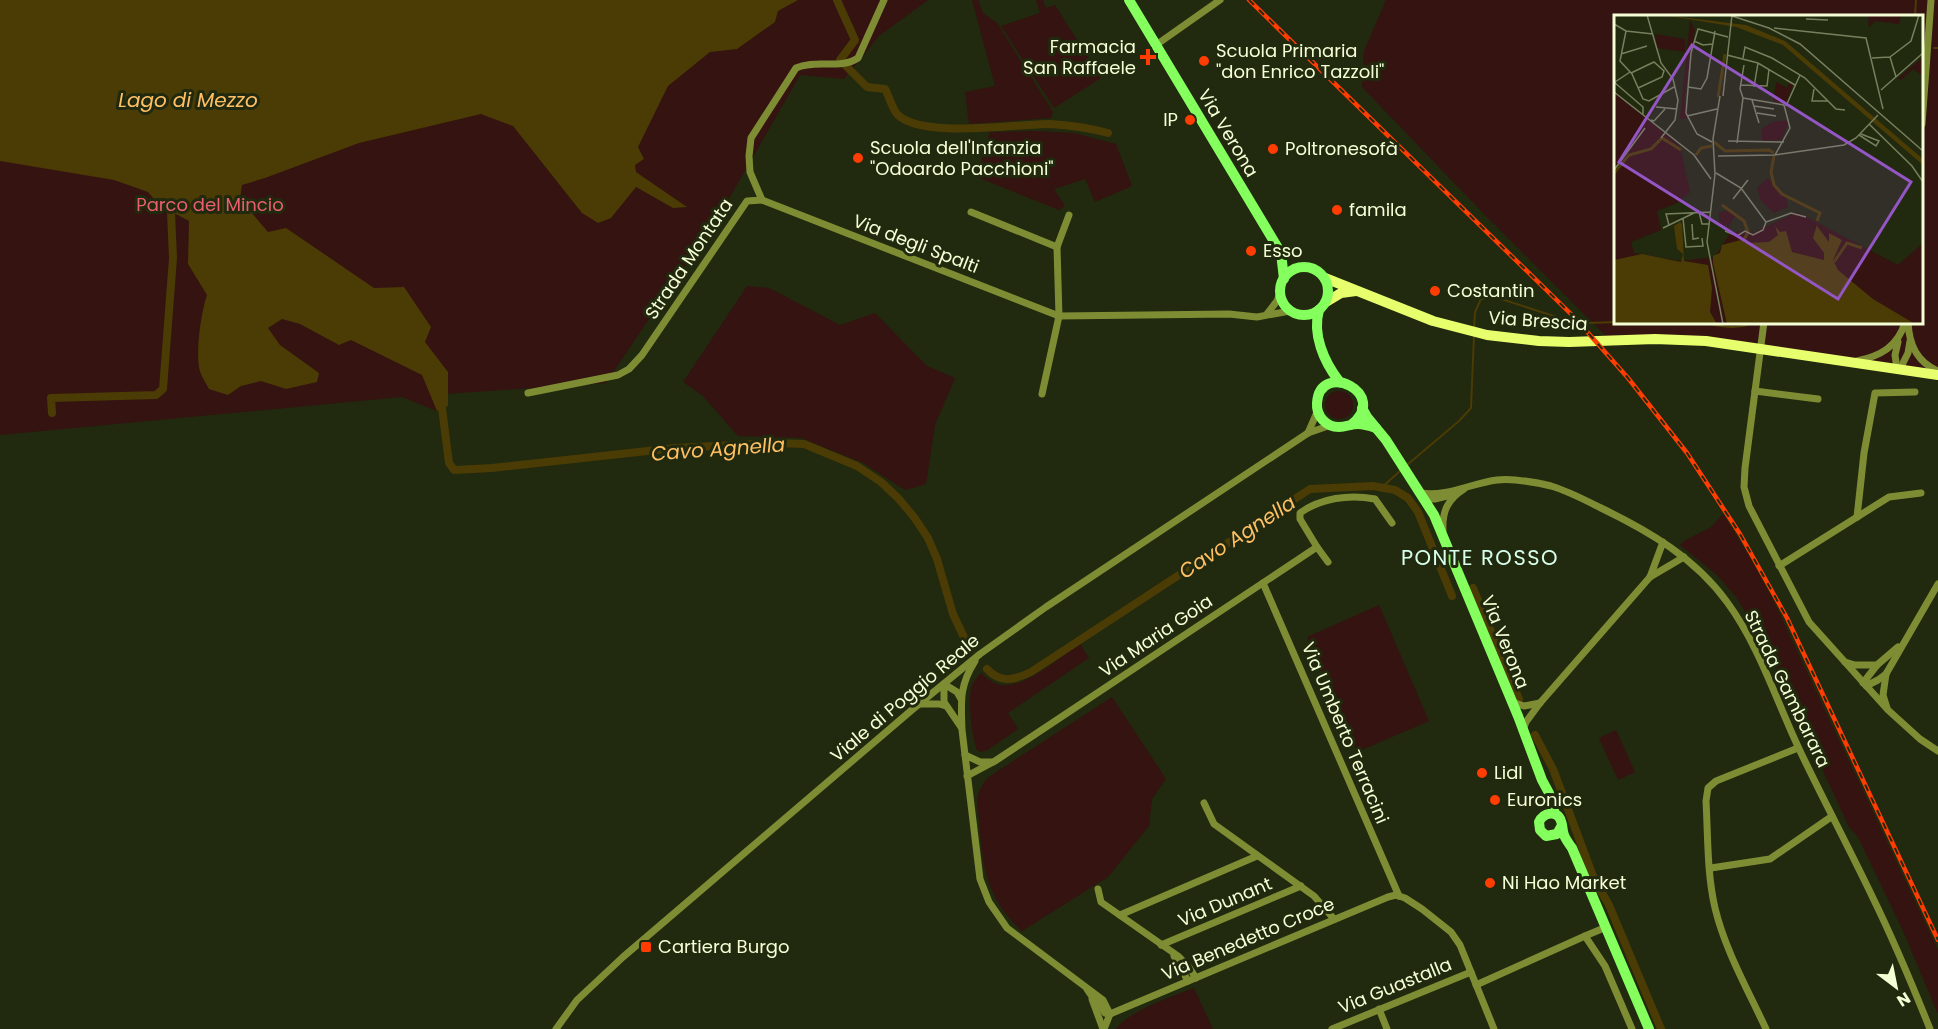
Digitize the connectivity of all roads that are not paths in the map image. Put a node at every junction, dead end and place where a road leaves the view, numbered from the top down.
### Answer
1 (884, 0) edge
2 (1129, 0) edge
3 (1220, 0) edge
4 (1931, 0) edge
5 (1156, 45) junction
6 (1923, 110) edge
7 (762, 200) junction
8 (971, 212) dead end
9 (1069, 215) dead end
10 (1057, 247) junction
11 (1281, 253) junction
12 (1304, 267) junction
13 (1325, 278) junction
14 (1284, 279) junction
15 (1357, 291) junction
16 (1280, 293) junction
17 (1322, 306) junction
18 (1290, 311) junction
19 (1267, 314) junction
20 (1303, 315) junction
21 (1059, 316) junction
22 (1764, 324) edge
23 (1906, 324) edge
24 (1907, 324) edge
25 (1316, 330) junction
26 (1900, 337) junction
27 (1910, 340) junction
28 (1762, 348) junction
29 (1850, 362) junction
30 (1328, 365) junction
31 (1899, 369) junction
32 (1938, 373) edge
33 (1339, 381) junction
34 (1326, 386) junction
35 (1755, 391) junction
36 (1915, 392) dead end
37 (528, 393) dead end
38 (1042, 394) dead end
39 (1818, 399) dead end
40 (1362, 408) junction
41 (1318, 410) junction
42 (1331, 425) junction
43 (1352, 425) junction
44 (1376, 428) junction
45 (1308, 433) junction
46 (1466, 488) junction
47 (1459, 492) junction
48 (1921, 494) dead end
49 (1423, 496) junction
50 (1857, 518) junction
51 (1392, 523) dead end
52 (1443, 535) junction
53 (1663, 542) junction
54 (1317, 547) junction
55 (1684, 557) junction
56 (1328, 562) dead end
57 (1779, 566) junction
58 (1650, 577) junction
59 (1263, 583) junction
60 (1938, 584) edge
61 (1902, 644) junction
62 (980, 654) junction
63 (1843, 661) junction
64 (1877, 665) junction
65 (1886, 674) junction
66 (944, 684) junction
67 (1864, 684) junction
68 (961, 699) junction
69 (1512, 702) junction
70 (1540, 703) junction
71 (918, 705) junction
72 (946, 706) junction
73 (1888, 710) junction
74 (962, 730) junction
75 (1523, 731) junction
76 (1798, 748) junction
77 (1938, 751) edge
78 (965, 755) junction
79 (995, 761) junction
80 (967, 776) junction
81 (1204, 803) dead end
82 (1549, 815) junction
83 (1831, 817) junction
84 (1561, 827) junction
85 (1549, 837) junction
86 (1257, 856) junction
87 (1576, 862) junction
88 (1710, 868) junction
89 (1300, 886) junction
90 (1098, 889) dead end
91 (1399, 896) junction
92 (1120, 915) junction
93 (1334, 919) junction
94 (1605, 928) junction
95 (1585, 936) junction
96 (1161, 945) junction
97 (1471, 972) junction
98 (1192, 979) junction
99 (1476, 985) junction
100 (1087, 987) junction
101 (1091, 996) junction
102 (1379, 1009) junction
103 (1110, 1014) junction
104 (1647, 1027) edge
105 (1385, 1028) edge
106 (556, 1029) edge
107 (1104, 1029) edge
108 (1332, 1029) edge
109 (1494, 1029) edge
110 (1632, 1029) edge
111 (1766, 1029) edge
112 (1930, 1029) edge

1 - 7 street, Strada Montata
2 - 5 main road, Via Verona
3 - 5 street
4 - 6 street
5 - 11 main road, Via Verona
7 - 21 street, Via degli Spalti
7 - 37 street, Strada Montata
8 - 10 street
9 - 10 street
10 - 21 street
11 - 12 main road, Via Verona
11 - 14 main road, Via Verona
12 - 13 main road
12 - 14 main road
13 - 15 main road, Via Brescia
13 - 17 main road
14 - 16 main road
15 - 17 main road
15 - 28 main road, Via Brescia
16 - 18 main road
16 - 19 street
17 - 20 main road
17 - 25 main road
18 - 19 street, Via degli Spalti
18 - 20 main road
19 - 21 street, Via degli Spalti
20 - 25 main road
21 - 38 street
22 - 28 street
23 - 26 street
24 - 27 street
25 - 30 main road
26 - 29 street
26 - 31 street
27 - 31 street
27 - 32 street
28 - 29 main road, Via Brescia
28 - 35 street
29 - 31 main road, Via Brescia
30 - 33 main road
30 - 34 main road
31 - 32 main road, Via Brescia
33 - 34 main road
33 - 40 main road
34 - 41 main road
35 - 39 street
35 - 57 street
36 - 50 street
40 - 43 main road
40 - 44 main road, Via Verona
41 - 42 main road
41 - 45 street
42 - 43 main road
42 - 45 street, Viale di Poggio Reale
43 - 44 main road
44 - 49 main road, Via Verona
45 - 62 street, Viale di Poggio Reale
46 - 47 street, Strada Gambarara
46 - 49 street, Strada Gambarara
46 - 53 street, Strada Gambarara
47 - 49 street, Strada Gambarara
47 - 52 street, Strada Gambarara
48 - 50 street
49 - 52 main road, Via Verona
50 - 57 street
51 - 54 street
52 - 69 main road, Via Verona
53 - 55 street, Strada Gambarara
53 - 58 street
54 - 56 street
54 - 59 street, Via Maria Goia
55 - 58 street
55 - 76 street, Strada Gambarara
57 - 63 street
58 - 70 street
59 - 79 street, Via Maria Goia
59 - 91 street, Via Umberto Terracini
60 - 61 street
61 - 64 street
61 - 65 street
62 - 66 street, Viale di Poggio Reale
62 - 68 street
63 - 64 street
63 - 67 street
64 - 67 street
65 - 67 street
65 - 73 street
66 - 68 street
66 - 71 street, Viale di Poggio Reale
66 - 72 street
67 - 73 street
68 - 74 street
69 - 70 street
69 - 75 main road, Via Verona
70 - 75 street
71 - 72 street
71 - 106 street, Viale di Poggio Reale
72 - 74 street
73 - 77 street
74 - 78 street
75 - 82 main road, Via Verona
76 - 83 street, Strada Gambarara
76 - 88 street
78 - 79 street
78 - 80 street
79 - 80 street, Via Maria Goia
80 - 100 street
81 - 86 street
82 - 84 main road, Via Verona
82 - 85 main road, Via Verona
83 - 88 street
83 - 112 street, Strada Gambarara
84 - 85 main road
84 - 87 main road, Via Verona
85 - 87 main road, Via Verona
86 - 89 street
86 - 92 street
87 - 94 main road, Via Verona
88 - 111 street
89 - 93 street
89 - 96 street, Via Dunant
90 - 92 street
91 - 93 street, Via Benedetto Croce
91 - 97 street
92 - 96 street
93 - 98 street, Via Benedetto Croce
94 - 95 street
94 - 104 main road, Via Verona
95 - 99 street
95 - 110 street
96 - 98 street
97 - 99 street
97 - 102 street, Via Guastalla
98 - 103 street, Via Benedetto Croce
99 - 109 street
100 - 101 street
100 - 103 street
101 - 103 street
101 - 107 street
102 - 105 street
102 - 108 street, Via Guastalla
103 - 107 street

